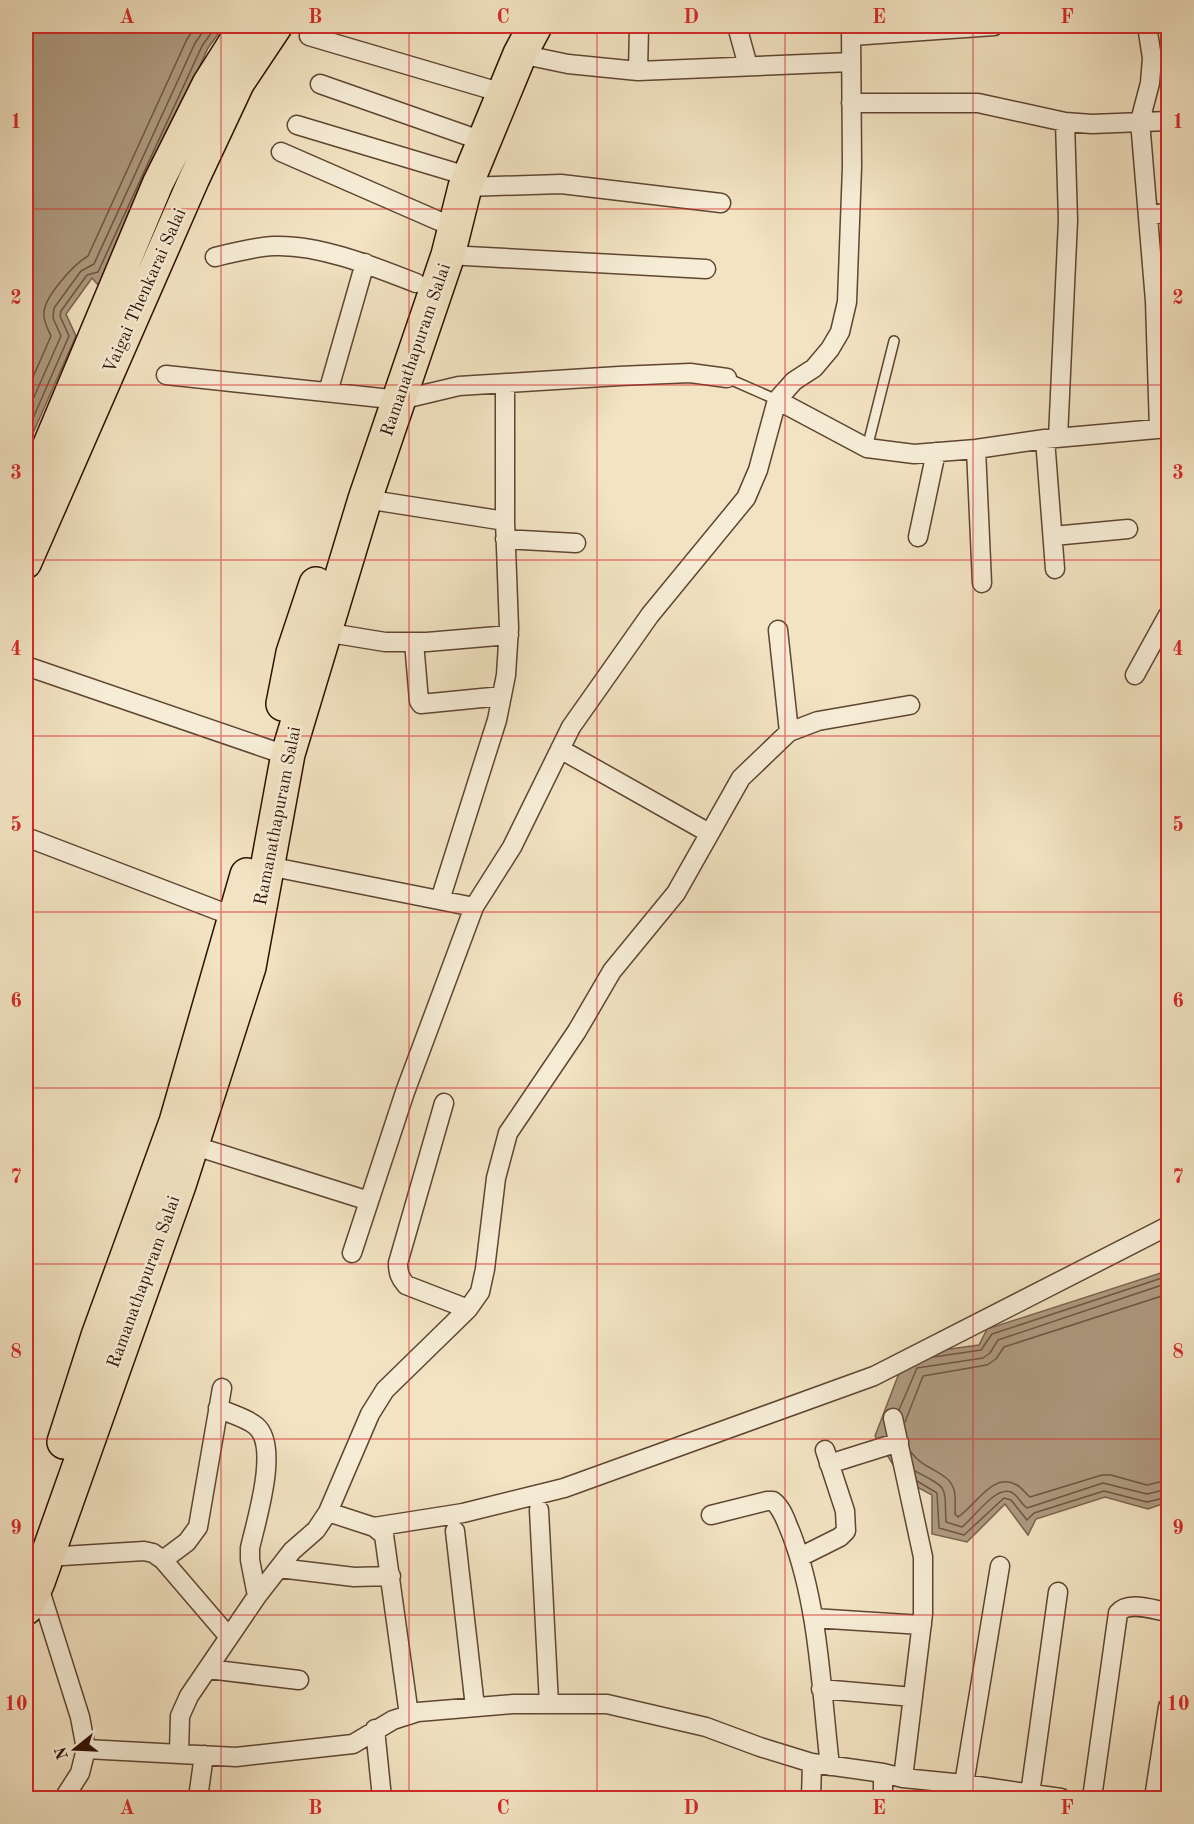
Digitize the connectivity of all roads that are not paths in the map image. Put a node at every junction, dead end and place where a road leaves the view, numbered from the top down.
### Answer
1 (244, 26) edge
2 (278, 26) edge
3 (535, 26) edge
4 (639, 26) edge
5 (737, 26) edge
6 (994, 26) edge
7 (1147, 26) edge
8 (851, 31) edge
9 (309, 36) dead end
10 (520, 40) edge
11 (851, 62) junction
12 (748, 66) junction
13 (638, 71) junction
14 (320, 84) dead end
15 (489, 89) junction
16 (851, 103) junction
17 (1140, 121) junction
18 (1168, 121) edge
19 (1065, 122) junction
20 (297, 125) dead end
21 (471, 137) junction
22 (281, 152) dead end
23 (461, 180) junction
24 (721, 203) dead end
25 (1168, 213) edge
26 (1148, 215) junction
27 (439, 222) junction
28 (448, 255) junction
29 (215, 257) dead end
30 (365, 263) junction
31 (706, 269) dead end
32 (417, 283) junction
33 (1162, 301) edge
34 (894, 341) dead end
35 (166, 375) dead end
36 (727, 378) joint
37 (505, 384) junction
38 (328, 392) junction
39 (389, 399) junction
40 (777, 400) junction
41 (1164, 429) edge
42 (1052, 438) junction
43 (867, 448) junction
44 (976, 449) junction
45 (936, 452) junction
46 (26, 498) edge
47 (365, 499) junction
48 (1128, 529) dead end
49 (505, 530) junction
50 (1053, 536) junction
51 (918, 537) dead end
52 (576, 543) dead end
53 (26, 563) edge
54 (1055, 570) dead end
55 (982, 583) dead end
56 (1168, 615) edge
57 (778, 630) dead end
58 (324, 632) junction
59 (508, 635) junction
60 (414, 642) junction
61 (29, 667) dead end
62 (1135, 675) dead end
63 (502, 696) junction
64 (910, 705) dead end
65 (789, 732) junction
66 (560, 749) junction
67 (274, 751) junction
68 (709, 833) junction
69 (26, 837) edge
70 (268, 866) junction
71 (440, 900) junction
72 (474, 907) junction
73 (235, 917) junction
74 (444, 1103) dead end
75 (192, 1145) junction
76 (369, 1201) junction
77 (1168, 1226) edge
78 (352, 1253) dead end
79 (468, 1309) junction
80 (222, 1388) dead end
81 (218, 1408) junction
82 (893, 1418) dead end
83 (899, 1442) junction
84 (539, 1510) dead end
85 (328, 1512) junction
86 (711, 1515) dead end
87 (375, 1527) junction
88 (455, 1531) dead end
89 (800, 1557) junction
90 (163, 1560) junction
91 (1000, 1566) dead end
92 (279, 1568) junction
93 (391, 1576) junction
94 (34, 1577) edge
95 (1058, 1592) dead end
96 (257, 1596) junction
97 (1168, 1612) edge
98 (813, 1618) junction
99 (922, 1625) junction
100 (229, 1637) junction
101 (208, 1669) junction
102 (299, 1680) dead end
103 (821, 1689) junction
104 (913, 1697) junction
105 (549, 1704) junction
106 (475, 1707) junction
107 (1168, 1707) edge
108 (409, 1715) junction
109 (375, 1729) junction
110 (86, 1749) junction
111 (178, 1754) junction
112 (204, 1755) junction
113 (812, 1763) junction
114 (830, 1766) junction
115 (883, 1773) junction
116 (903, 1778) junction
117 (970, 1790) edge
118 (1036, 1796) edge
119 (64, 1798) edge
120 (198, 1798) edge
121 (382, 1798) edge
122 (811, 1798) edge
123 (883, 1798) edge
124 (1061, 1798) edge
125 (1092, 1798) edge
126 (1154, 1798) edge

1 - 46 main road, Vaigai Thenkarai Salai
2 - 53 main road, Vaigai Thenkarai Salai
3 - 10 highway, Ramanathapuram Salai
4 - 13 street
5 - 12 street
6 - 8 street
7 - 17 street
8 - 11 street
9 - 15 street
10 - 13 street
10 - 15 highway, Ramanathapuram Salai
10 - 23 highway, Ramanathapuram Salai
11 - 12 street
11 - 16 street
12 - 13 street
14 - 21 street
15 - 21 highway, Ramanathapuram Salai
16 - 19 street
16 - 40 street
17 - 18 street
17 - 19 street
17 - 26 street
19 - 42 street
20 - 23 street
21 - 23 highway, Ramanathapuram Salai
22 - 27 street
23 - 24 street
23 - 27 highway, Ramanathapuram Salai
23 - 28 highway, Ramanathapuram Salai
25 - 26 street
26 - 33 street
27 - 32 highway, Ramanathapuram Salai
28 - 31 street
28 - 39 highway, Ramanathapuram Salai
29 - 30 street
30 - 32 street
30 - 38 street
32 - 39 highway, Ramanathapuram Salai
33 - 41 street
34 - 43 lane
35 - 38 street
36 - 37 street
36 - 40 lane
37 - 39 street
37 - 49 street
38 - 39 street
39 - 47 highway, Ramanathapuram Salai
39 - 67 highway, Ramanathapuram Salai
40 - 43 street
40 - 66 street
41 - 42 street
42 - 44 street
42 - 50 street
43 - 45 street
44 - 45 street
44 - 55 street
45 - 51 street
47 - 49 street
47 - 58 highway, Ramanathapuram Salai
48 - 50 street
49 - 52 street
49 - 59 street
50 - 54 street
56 - 62 street
57 - 65 street
58 - 60 street
58 - 70 highway, Ramanathapuram Salai
59 - 60 street
59 - 63 street
60 - 63 street
61 - 67 street
63 - 71 street
64 - 65 street
65 - 68 street
66 - 68 street
66 - 72 street
67 - 73 highway, Ramanathapuram Salai
68 - 79 street
69 - 73 street
70 - 71 street
70 - 75 highway, Ramanathapuram Salai
71 - 72 street
72 - 76 street
73 - 94 highway, Ramanathapuram Salai
74 - 79 street
75 - 76 street
75 - 94 highway, Ramanathapuram Salai
76 - 78 street
77 - 87 street
79 - 85 street
80 - 81 street
81 - 90 street
81 - 96 street
82 - 83 street
83 - 89 street
83 - 99 street
84 - 105 street
85 - 87 street
85 - 92 street
86 - 89 street
87 - 93 street
88 - 106 street
89 - 98 street
90 - 94 street
90 - 100 street
91 - 117 street
92 - 93 street
92 - 96 street
93 - 108 street
94 - 110 street
95 - 118 street
96 - 100 street
97 - 125 street
98 - 99 street
98 - 103 street
99 - 104 street
100 - 101 street
101 - 102 street
101 - 111 street
103 - 104 street
103 - 114 street
104 - 116 street
105 - 106 street
105 - 113 street
106 - 108 street
107 - 126 street
108 - 109 street
109 - 112 street
109 - 121 street
110 - 111 street
110 - 119 street
111 - 112 street
112 - 120 street
113 - 114 street
113 - 122 street
114 - 115 street
115 - 116 street
115 - 123 street
116 - 117 street
117 - 118 street
118 - 124 street

